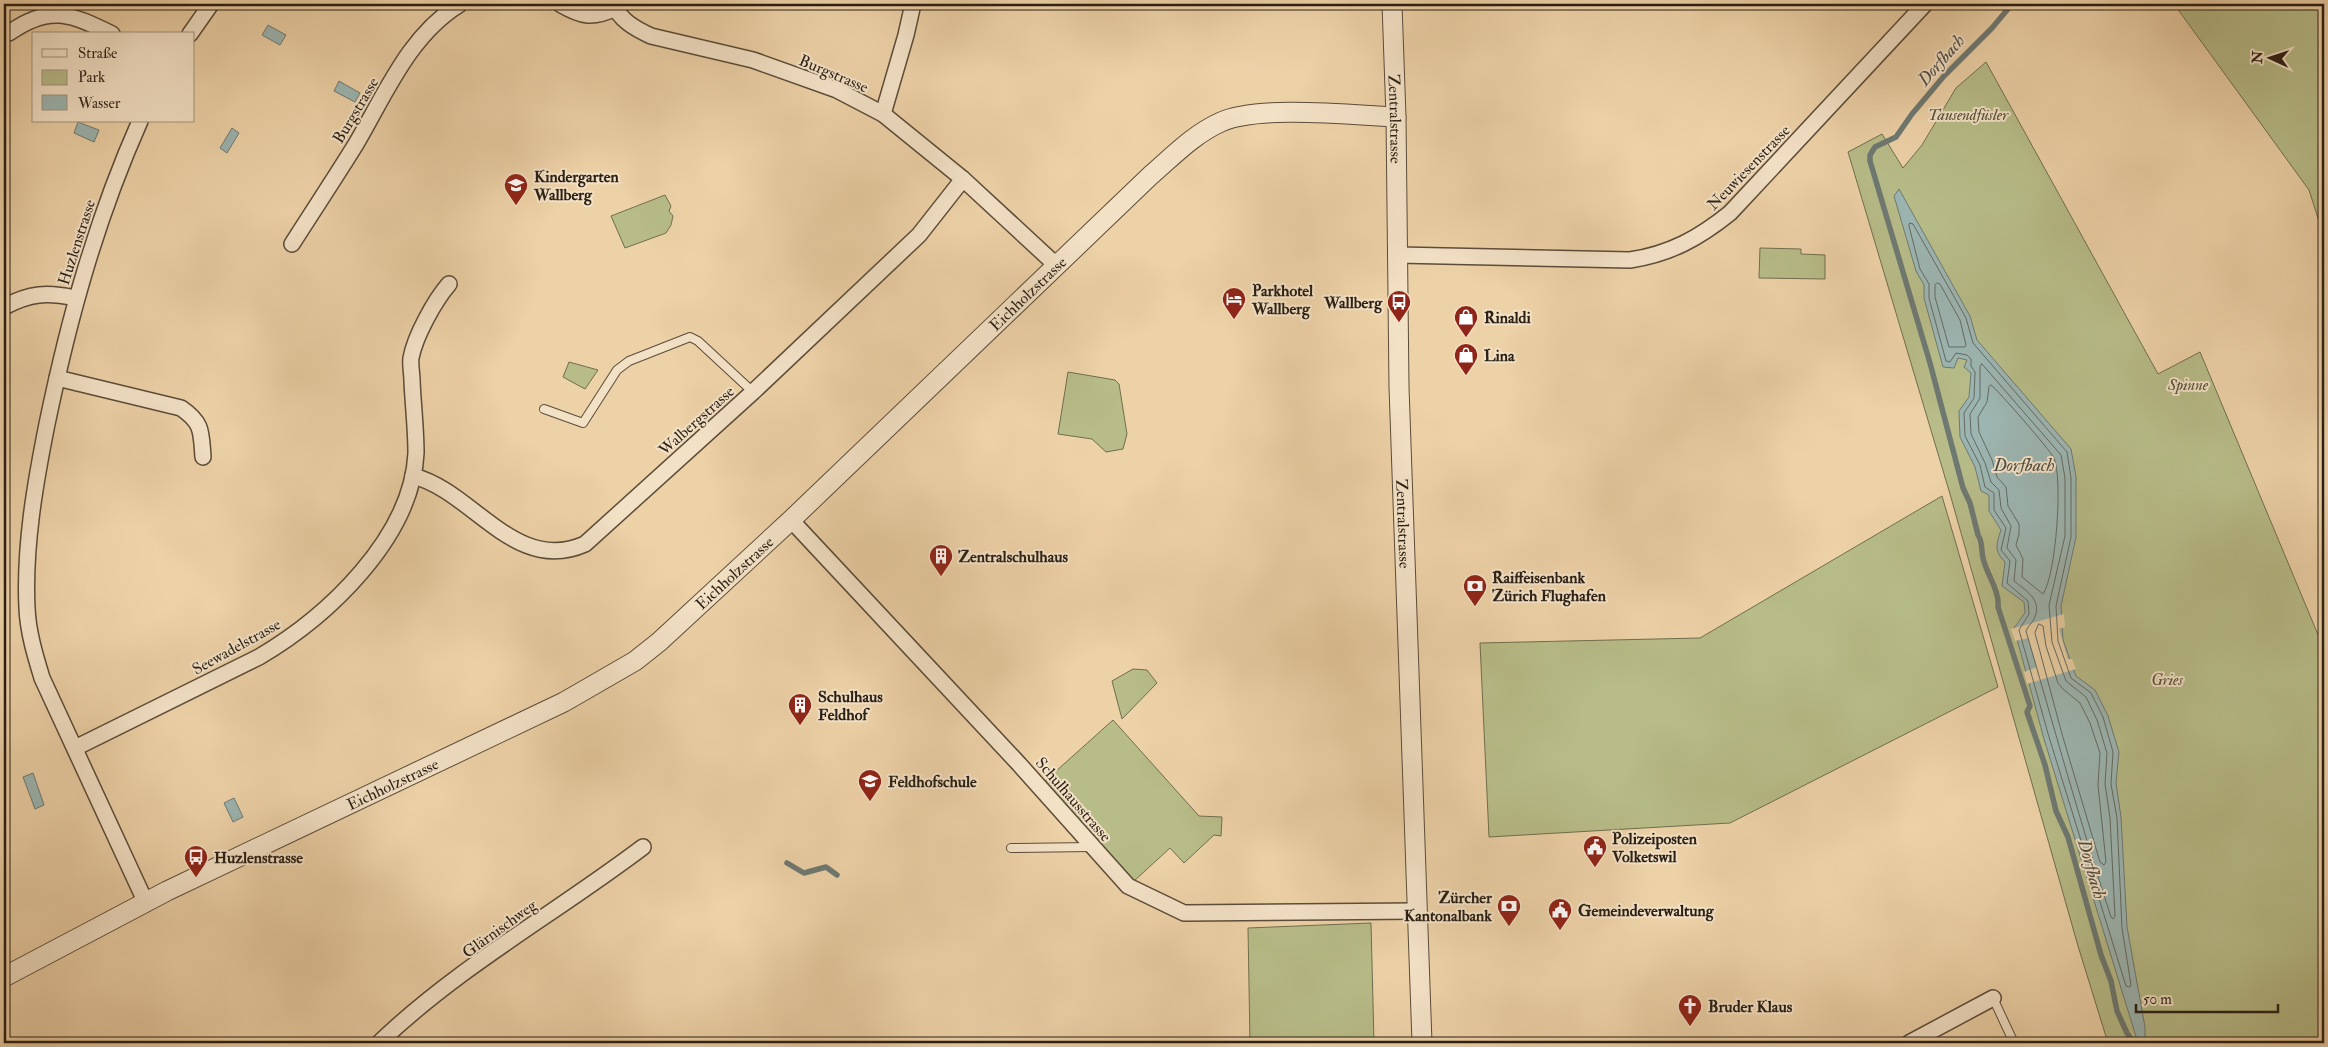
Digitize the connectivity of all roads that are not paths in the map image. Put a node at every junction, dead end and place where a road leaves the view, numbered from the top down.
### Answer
1 (211, 4) edge
2 (460, 4) edge
3 (560, 4) edge
4 (913, 4) edge
5 (1392, 4) edge
6 (1925, 4) edge
7 (615, 6) edge
8 (80, 10) edge
9 (9, 32) dead end
10 (109, 32) edge
11 (191, 32) edge
12 (883, 114) junction
13 (1396, 117) junction
14 (140, 122) edge
15 (963, 179) junction
16 (292, 244) dead end
17 (1398, 255) junction
18 (1056, 265) junction
19 (449, 284) dead end
20 (75, 298) junction
21 (4, 307) edge
22 (57, 378) junction
23 (753, 392) junction
24 (544, 409) dead end
25 (203, 457) dead end
26 (413, 476) junction
27 (791, 520) junction
28 (75, 748) junction
29 (643, 847) dead end
30 (1092, 847) junction
31 (1011, 848) dead end
32 (146, 903) junction
33 (1418, 911) junction
34 (4, 977) edge
35 (1992, 998) joint
36 (379, 1043) edge
37 (1422, 1043) edge
38 (1909, 1043) edge
39 (2014, 1043) edge

1 - 11 street
2 - 16 street, Burgstrasse
3 - 7 street, Burgstrasse
4 - 12 street
5 - 13 street, Zentralstrasse
6 - 17 street, Neuwiesenstrasse
7 - 12 street, Burgstrasse
8 - 9 street
8 - 10 street
12 - 15 street, Burgstrasse
13 - 17 street, Zentralstrasse
13 - 18 street, Eichholzstrasse
14 - 20 street, Huzlenstrasse
15 - 18 street, Burgstrasse
15 - 23 street, Walbergstrasse
17 - 33 street, Zentralstrasse
18 - 27 street, Eichholzstrasse
19 - 26 street, Seewadelstrasse
20 - 21 street
20 - 22 street, Huzlenstrasse
22 - 25 street
22 - 28 street, Huzlenstrasse
23 - 24 lane
23 - 26 street, Walbergstrasse
26 - 28 street, Seewadelstrasse
27 - 30 street, Schulhausstrasse
27 - 32 street, Eichholzstrasse
28 - 32 street, Huzlenstrasse
29 - 36 street, Glärnischweg
30 - 31 lane
30 - 33 street, Schulhausstrasse
32 - 34 street, Eichholzstrasse
33 - 37 street, Zentralstrasse
35 - 38 street
35 - 39 lane

